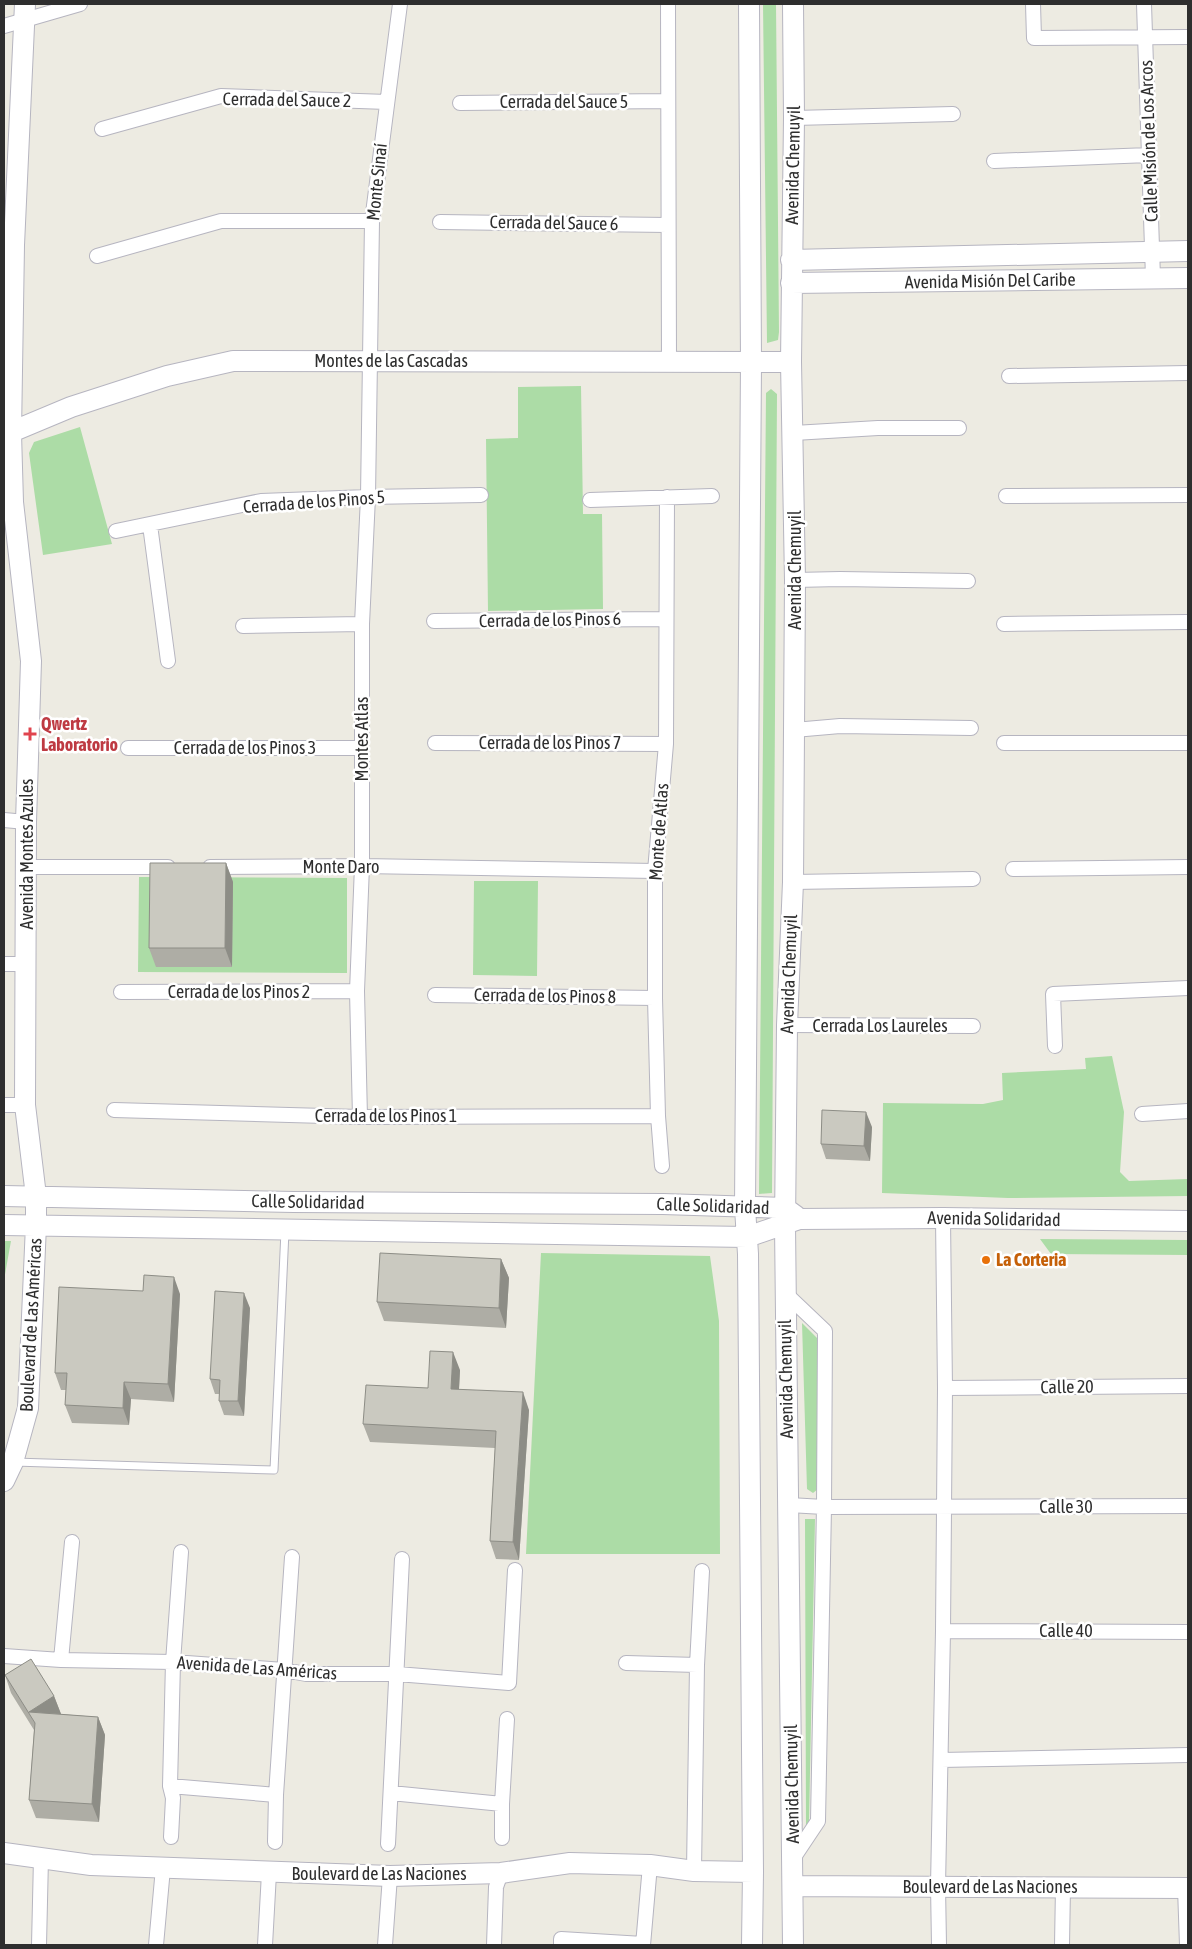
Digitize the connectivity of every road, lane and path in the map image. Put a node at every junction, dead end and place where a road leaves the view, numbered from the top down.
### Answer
1 (80, 4) edge
2 (400, 4) edge
3 (668, 4) edge
4 (748, 4) edge
5 (793, 4) edge
6 (1033, 4) edge
7 (1144, 4) edge
8 (24, 12) edge
9 (4, 26) edge
10 (1188, 36) edge
11 (1145, 38) junction
12 (668, 101) junction
13 (387, 102) junction
14 (460, 102) dead end
15 (953, 114) dead end
16 (794, 118) junction
17 (102, 129) dead end
18 (1149, 155) junction
19 (994, 161) dead end
20 (372, 222) junction
21 (440, 222) dead end
22 (668, 225) junction
23 (1188, 251) edge
24 (1152, 252) junction
25 (97, 256) dead end
26 (791, 260) junction
27 (1153, 278) junction
28 (1188, 278) edge
29 (791, 284) junction
30 (369, 361) junction
31 (668, 362) junction
32 (751, 362) junction
33 (791, 362) junction
34 (1188, 373) edge
35 (1009, 376) dead end
36 (959, 428) dead end
37 (794, 433) junction
38 (7, 434) edge
39 (481, 495) dead end
40 (712, 496) dead end
41 (1006, 496) dead end
42 (1188, 496) edge
43 (368, 497) junction
44 (667, 497) junction
45 (590, 500) dead end
46 (150, 524) junction
47 (116, 531) dead end
48 (795, 580) junction
49 (968, 581) dead end
50 (666, 619) junction
51 (434, 621) dead end
52 (1188, 622) edge
53 (362, 624) junction
54 (1004, 624) dead end
55 (243, 626) dead end
56 (168, 661) dead end
57 (971, 728) dead end
58 (794, 730) junction
59 (435, 743) dead end
60 (1188, 743) edge
61 (666, 744) junction
62 (1004, 744) dead end
63 (128, 748) dead end
64 (361, 748) junction
65 (4, 820) edge
66 (26, 822) junction
67 (362, 866) junction
68 (27, 867) junction
69 (1188, 867) edge
70 (1013, 869) dead end
71 (655, 871) junction
72 (973, 879) dead end
73 (793, 882) junction
74 (4, 964) edge
75 (27, 964) junction
76 (1188, 988) edge
77 (358, 991) junction
78 (121, 992) dead end
79 (435, 995) dead end
80 (655, 998) junction
81 (787, 1025) junction
82 (973, 1026) dead end
83 (1055, 1046) dead end
84 (4, 1105) edge
85 (25, 1105) junction
86 (114, 1110) dead end
87 (1188, 1111) edge
88 (1142, 1114) dead end
89 (658, 1116) junction
90 (360, 1117) junction
91 (662, 1166) dead end
92 (4, 1196) edge
93 (36, 1196) junction
94 (745, 1208) junction
95 (790, 1217) junction
96 (943, 1218) junction
97 (1188, 1221) edge
98 (4, 1225) edge
99 (36, 1225) junction
100 (285, 1230) junction
101 (747, 1237) junction
102 (785, 1293) junction
103 (1188, 1386) edge
104 (945, 1388) junction
105 (14, 1462) junction
106 (4, 1481) edge
107 (788, 1505) junction
108 (1188, 1506) edge
109 (824, 1507) junction
110 (944, 1507) junction
111 (72, 1542) dead end
112 (181, 1552) dead end
113 (292, 1557) dead end
114 (402, 1560) dead end
115 (515, 1570) dead end
116 (702, 1571) dead end
117 (944, 1631) junction
118 (1188, 1632) edge
119 (4, 1656) edge
120 (61, 1660) junction
121 (173, 1662) junction
122 (626, 1663) dead end
123 (697, 1665) junction
124 (284, 1670) junction
125 (397, 1674) junction
126 (507, 1719) dead end
127 (1188, 1755) edge
128 (941, 1760) junction
129 (170, 1786) junction
130 (391, 1793) junction
131 (276, 1795) junction
132 (502, 1804) junction
133 (171, 1837) dead end
134 (502, 1838) dead end
135 (275, 1842) dead end
136 (388, 1844) dead end
137 (4, 1853) edge
138 (41, 1858) junction
139 (792, 1860) junction
140 (650, 1865) junction
141 (162, 1868) junction
142 (694, 1871) junction
143 (753, 1872) junction
144 (269, 1873) junction
145 (500, 1873) junction
146 (390, 1876) junction
147 (792, 1886) junction
148 (938, 1886) junction
149 (1063, 1887) junction
150 (1187, 1888) edge
151 (643, 1944) edge
152 (39, 1945) edge
153 (156, 1945) edge
154 (265, 1945) edge
155 (385, 1945) edge
156 (494, 1945) edge
157 (561, 1945) edge
158 (752, 1945) edge
159 (793, 1945) edge
160 (939, 1945) edge
161 (1062, 1945) edge
162 (1187, 1945) edge

1 - 8 street
2 - 13 street, Monte Sinaí
3 - 12 street
4 - 32 main road, Avenida Chemuyil
5 - 16 main road, Avenida Chemuyil
6 - 11 street
7 - 11 street, Calle Misión de Los Arcos
8 - 9 street
8 - 38 main road, Avenida Montes Azules
10 - 11 street
11 - 18 street, Calle Misión de Los Arcos
12 - 14 street, Cerrada del Sauce 5
12 - 22 street
13 - 17 street, Cerrada del Sauce 2
13 - 20 street, Monte Sinaí
15 - 16 street
16 - 26 main road, Avenida Chemuyil
18 - 19 street
18 - 24 street, Calle Misión de Los Arcos
20 - 25 street
20 - 30 street, Monte Sinaí
21 - 22 street, Cerrada del Sauce 6
22 - 31 street
23 - 24 main road, Avenida Misión Del Caribe
24 - 26 main road, Avenida Misión Del Caribe
24 - 27 street, Calle Misión de Los Arcos
26 - 29 main road, Avenida Chemuyil
27 - 28 main road, Avenida Misión Del Caribe
27 - 29 main road, Avenida Misión Del Caribe
29 - 33 main road, Avenida Chemuyil
30 - 31 main road, Montes de las Cascadas
30 - 38 main road, Montes de las Cascadas
30 - 43 street, Montes Atlas
31 - 32 main road, Montes de las Cascadas
32 - 33 main road, Montes de las Cascadas
32 - 94 main road, Avenida Chemuyil
33 - 37 main road, Avenida Chemuyil
34 - 35 street
36 - 37 street
37 - 48 main road, Avenida Chemuyil
38 - 66 main road, Avenida Montes Azules
39 - 43 street, Cerrada de los Pinos 5
40 - 44 street
41 - 42 street
43 - 46 street, Cerrada de los Pinos 5
43 - 53 street, Montes Atlas
44 - 45 street
44 - 50 street, Monte de Atlas
46 - 47 street, Cerrada de los Pinos 5
46 - 56 street
48 - 49 street
48 - 58 main road, Avenida Chemuyil
50 - 51 street, Cerrada de los Pinos 6
50 - 61 street, Monte de Atlas
52 - 54 street
53 - 55 street
53 - 64 street, Montes Atlas
57 - 58 street
58 - 73 main road, Avenida Chemuyil
59 - 61 street, Cerrada de los Pinos 7
60 - 62 street
61 - 71 street, Monte de Atlas
63 - 64 street, Cerrada de los Pinos 3
64 - 67 street, Montes Atlas
65 - 66 street
66 - 68 main road, Avenida Montes Azules
67 - 68 street, Monte Daro
67 - 71 street, Monte Daro
67 - 77 street, Montes Atlas
68 - 75 main road, Avenida Montes Azules
69 - 70 street
71 - 80 street, Monte de Atlas
72 - 73 street
73 - 81 main road, Avenida Chemuyil
74 - 75 street
75 - 85 main road, Avenida Montes Azules
76 - 83 street
77 - 78 street, Cerrada de los Pinos 2
77 - 90 street, Montes Atlas
79 - 80 street, Cerrada de los Pinos 8
80 - 89 street, Monte de Atlas
81 - 82 street, Cerrada Los Laureles
81 - 95 main road, Avenida Chemuyil
84 - 85 street
85 - 93 main road, Avenida Montes Azules
86 - 90 street, Cerrada de los Pinos 1
87 - 88 street
89 - 90 street, Cerrada de los Pinos 1
89 - 91 street, Monte de Atlas
92 - 93 main road, Calle Solidaridad
93 - 94 main road, Calle Solidaridad
93 - 99 main road, Avenida Montes Azules
94 - 95 main road, Calle Solidaridad
94 - 101 main road, Avenida Chemuyil
95 - 96 main road, Avenida Solidaridad
95 - 101 main road, Calle Solidaridad
95 - 102 main road, Avenida Chemuyil
96 - 97 main road, Avenida Solidaridad
96 - 104 street
98 - 99 main road, Calle Solidaridad
99 - 100 main road, Calle Solidaridad
99 - 105 main road, Boulevard de Las Américas
100 - 101 main road, Calle Solidaridad
100 - 105 lane
101 - 143 main road, Avenida Chemuyil
102 - 107 main road, Avenida Chemuyil
102 - 109 street
103 - 104 street, Calle 20
104 - 110 street
105 - 106 main road, Boulevard de Las Américas
107 - 109 street, Calle 30
107 - 139 main road, Avenida Chemuyil
108 - 110 street, Calle 30
109 - 110 street, Calle 30
109 - 139 street
110 - 117 street
111 - 120 street
112 - 121 street
113 - 124 street
114 - 125 street
115 - 125 street, Avenida de Las Américas
116 - 123 street
117 - 118 street, Calle 40
117 - 128 street
119 - 120 street, Avenida de Las Américas
120 - 121 street, Avenida de Las Américas
121 - 124 street, Avenida de Las Américas
121 - 129 street
122 - 123 street
123 - 142 street
124 - 125 street, Avenida de Las Américas
124 - 131 street
125 - 130 street
126 - 132 street
127 - 128 street
128 - 148 street
129 - 131 street
129 - 133 street
130 - 132 street
130 - 136 street
131 - 135 street
132 - 134 street
137 - 138 main road, Boulevard de Las Naciones
138 - 141 main road, Boulevard de Las Naciones
138 - 152 street
139 - 147 main road, Avenida Chemuyil
140 - 142 main road, Boulevard de Las Naciones
140 - 145 main road, Boulevard de Las Naciones
140 - 151 street
141 - 144 main road, Boulevard de Las Naciones
141 - 153 street
142 - 143 main road, Boulevard de Las Naciones
143 - 158 main road, Avenida Chemuyil
144 - 146 main road, Boulevard de Las Naciones
144 - 154 street
145 - 146 main road, Boulevard de Las Naciones
145 - 156 street
146 - 155 street
147 - 148 main road, Boulevard de Las Naciones
147 - 159 main road, Avenida Chemuyil
148 - 149 main road, Boulevard de Las Naciones
148 - 160 street
149 - 150 main road, Boulevard de Las Naciones
149 - 161 street
150 - 162 street
151 - 157 street

